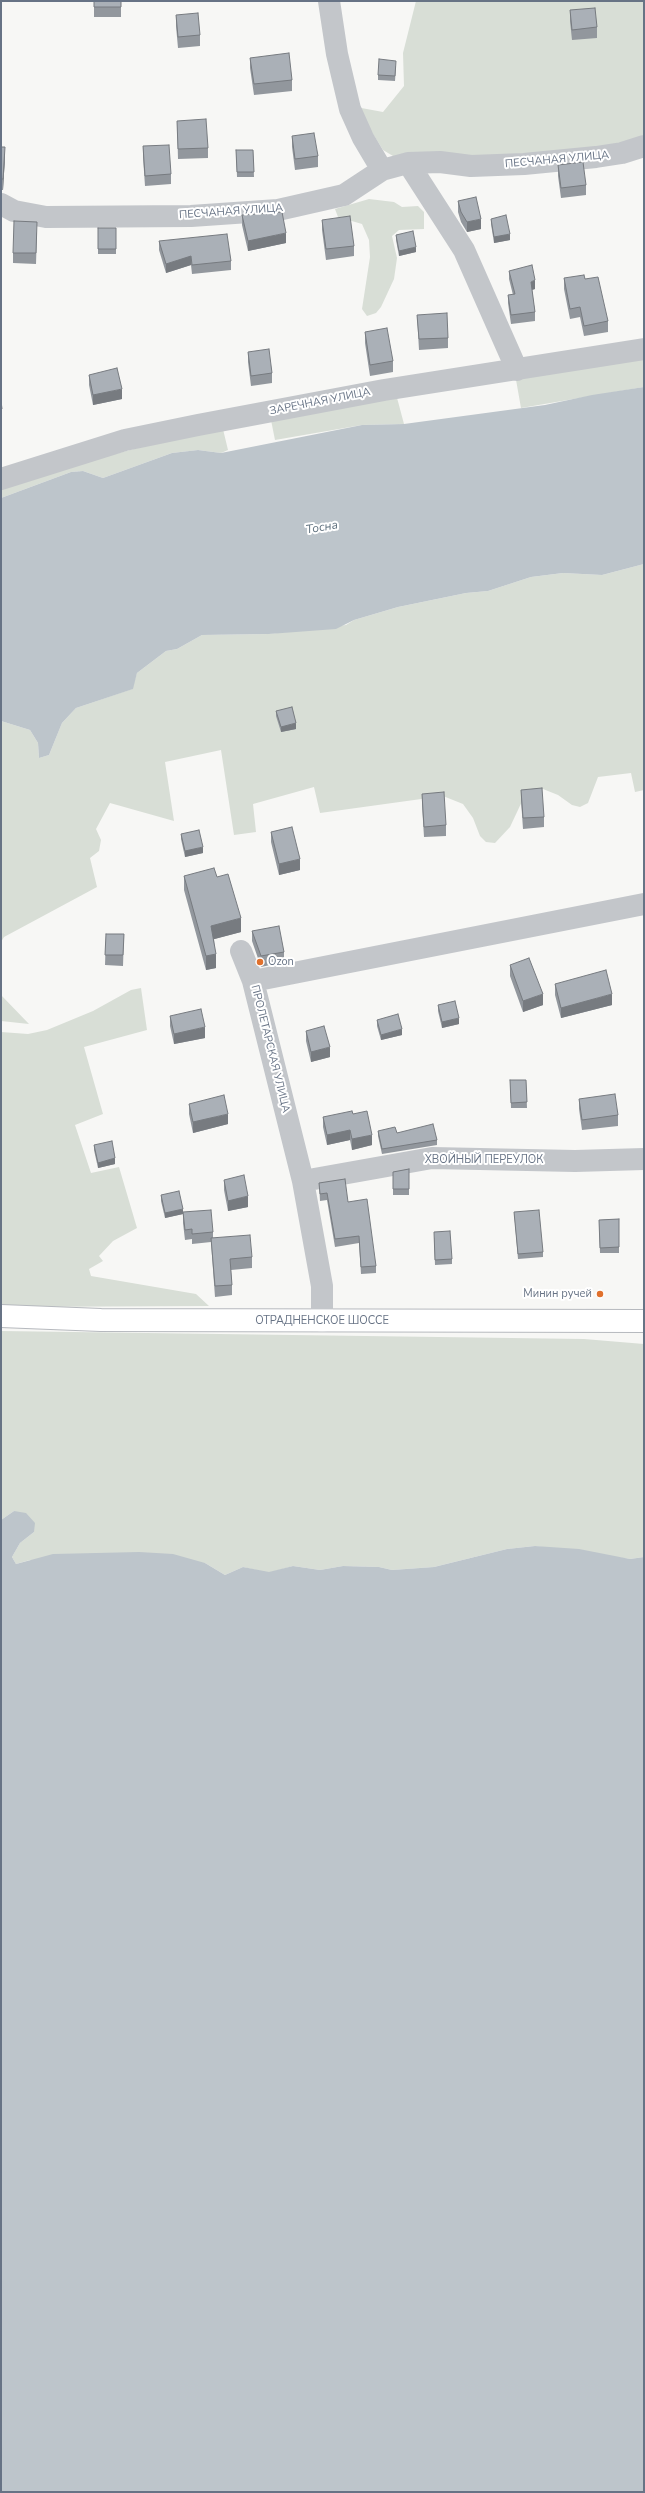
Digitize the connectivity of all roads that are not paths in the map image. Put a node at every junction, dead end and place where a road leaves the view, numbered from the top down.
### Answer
1 (329, 1) edge
2 (644, 146) edge
3 (408, 163) junction
4 (382, 170) junction
5 (1, 204) edge
6 (644, 349) edge
7 (517, 370) junction
8 (1, 479) edge
9 (644, 904) edge
10 (241, 951) dead end
11 (254, 980) junction
12 (644, 1159) edge
13 (302, 1181) junction
14 (1, 1316) edge
15 (322, 1320) junction
16 (644, 1321) edge

1 - 4 street
2 - 3 street, ПЕСЧАНАЯ УЛИЦА
3 - 4 street, ПЕСЧАНАЯ УЛИЦА
3 - 7 street
4 - 5 street, ПЕСЧАНАЯ УЛИЦА
6 - 7 street, ЗАРЕЧНАЯ УЛИЦА
7 - 8 street, ЗАРЕЧНАЯ УЛИЦА
9 - 11 street, ПРОЛЕТАРСКАЯ УЛИЦА
10 - 11 street
11 - 13 street, ПРОЛЕТАРСКАЯ УЛИЦА
12 - 13 street, ХВОЙНЫЙ ПЕРЕУЛОК
13 - 15 street, ПРОЛЕТАРСКАЯ УЛИЦА
14 - 15 main road, ОТРАДНЕНСКОЕ ШОССЕ
15 - 16 main road, ОТРАДНЕНСКОЕ ШОССЕ

